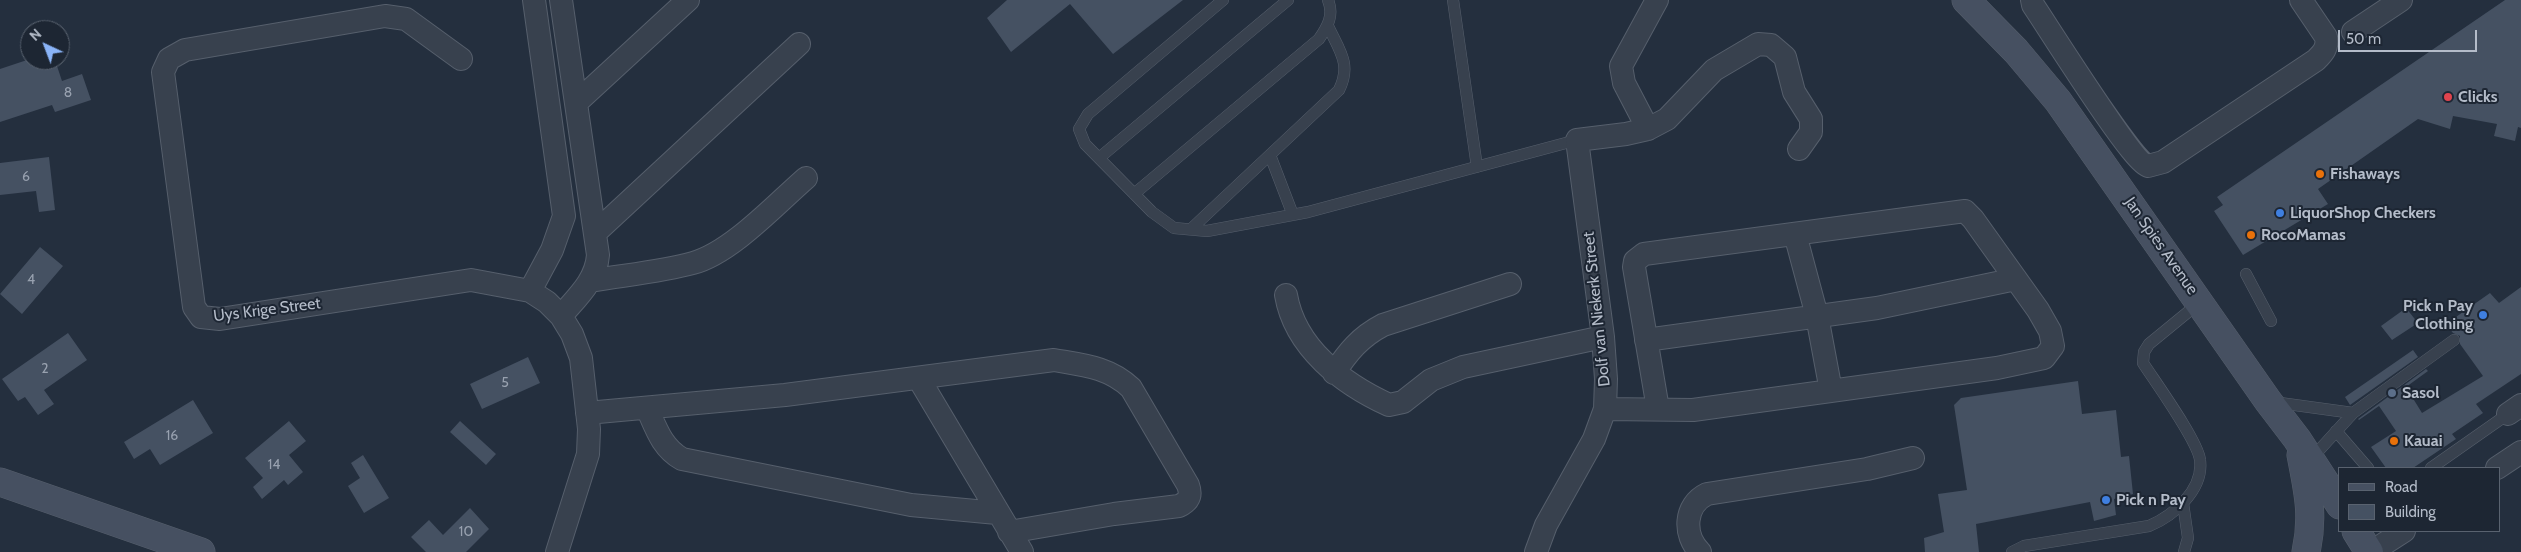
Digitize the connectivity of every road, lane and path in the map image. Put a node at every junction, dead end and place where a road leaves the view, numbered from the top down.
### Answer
1 (534, 0) edge
2 (561, 0) edge
3 (688, 0) edge
4 (1223, 0) edge
5 (1288, 0) edge
6 (1328, 0) edge
7 (1453, 0) edge
8 (1657, 0) edge
9 (1966, 0) edge
10 (2032, 0) edge
11 (2301, 0) edge
12 (2401, 0) edge
13 (1328, 26) junction
14 (2353, 32) dead end
15 (799, 44) dead end
16 (461, 60) dead end
17 (576, 103) junction
18 (1648, 129) junction
19 (1577, 140) junction
20 (1799, 150) dead end
21 (1270, 155) junction
22 (1099, 158) junction
23 (1477, 167) junction
24 (806, 178) dead end
25 (1134, 194) junction
26 (1293, 215) junction
27 (1191, 229) junction
28 (595, 233) junction
29 (1795, 234) junction
30 (2246, 274) dead end
31 (2016, 279) junction
32 (590, 281) junction
33 (1510, 284) dead end
34 (530, 291) junction
35 (1286, 294) dead end
36 (2201, 302) junction
37 (561, 316) junction
38 (1817, 316) junction
39 (2271, 320) dead end
40 (1602, 337) junction
41 (1646, 340) junction
42 (2454, 340) dead end
43 (1334, 373) junction
44 (919, 379) junction
45 (1831, 391) junction
46 (2268, 401) junction
47 (647, 408) junction
48 (1605, 409) junction
49 (1658, 410) junction
50 (2514, 410) edge
51 (587, 413) junction
52 (2353, 413) junction
53 (2336, 431) junction
54 (2304, 449) junction
55 (2521, 452) edge
56 (1914, 458) dead end
57 (2367, 467) edge
58 (2432, 467) edge
59 (2498, 467) edge
60 (0, 482) edge
61 (2338, 502) edge
62 (2183, 503) junction
63 (997, 513) junction
64 (1009, 532) junction
65 (2357, 532) edge
66 (2402, 532) edge
67 (2373, 550) edge
68 (200, 552) edge
69 (558, 552) edge
70 (1022, 552) edge
71 (1536, 552) edge
72 (1700, 552) edge
73 (2012, 552) edge
74 (2184, 552) edge
75 (2306, 552) edge

1 - 34 street
2 - 17 street
3 - 17 street
4 - 22 lane
5 - 22 lane
6 - 13 lane
7 - 23 lane
8 - 18 street
9 - 36 street, Jan Spies Avenue
10 - 11 street
12 - 14 street
13 - 21 lane
13 - 25 lane
15 - 28 street
16 - 34 street, Uys Krige Street
17 - 28 street
18 - 19 street
18 - 20 street
19 - 23 lane
19 - 40 street, Dolf van Niekerk Street
21 - 26 lane
21 - 27 lane
22 - 25 lane
23 - 26 lane
24 - 32 street
25 - 27 lane
26 - 27 lane
28 - 32 street
29 - 31 street
29 - 38 street
29 - 41 street
30 - 39 lane
31 - 38 street
31 - 45 street
32 - 37 street
33 - 43 street
34 - 37 street, Uys Krige Street
35 - 43 street
36 - 46 street, Jan Spies Avenue
36 - 62 lane
37 - 51 street, Uys Krige Street
38 - 41 street
38 - 45 street
40 - 43 street
40 - 48 street, Dolf van Niekerk Street
41 - 49 street
42 - 52 lane
44 - 47 street
44 - 63 street
44 - 64 street
45 - 49 street
46 - 52 lane
46 - 54 street, Jan Spies Avenue
47 - 51 street
47 - 63 street
48 - 49 street
48 - 71 street, Dolf van Niekerk Street
50 - 58 lane
51 - 69 street, Uys Krige Street
52 - 53 lane
53 - 54 lane
53 - 57 lane
54 - 61 street, Jan Spies Avenue
54 - 75 street
55 - 59 street
56 - 72 street
60 - 68 street
62 - 73 lane
62 - 74 lane
63 - 64 street
64 - 70 street
65 - 67 street
66 - 67 street

